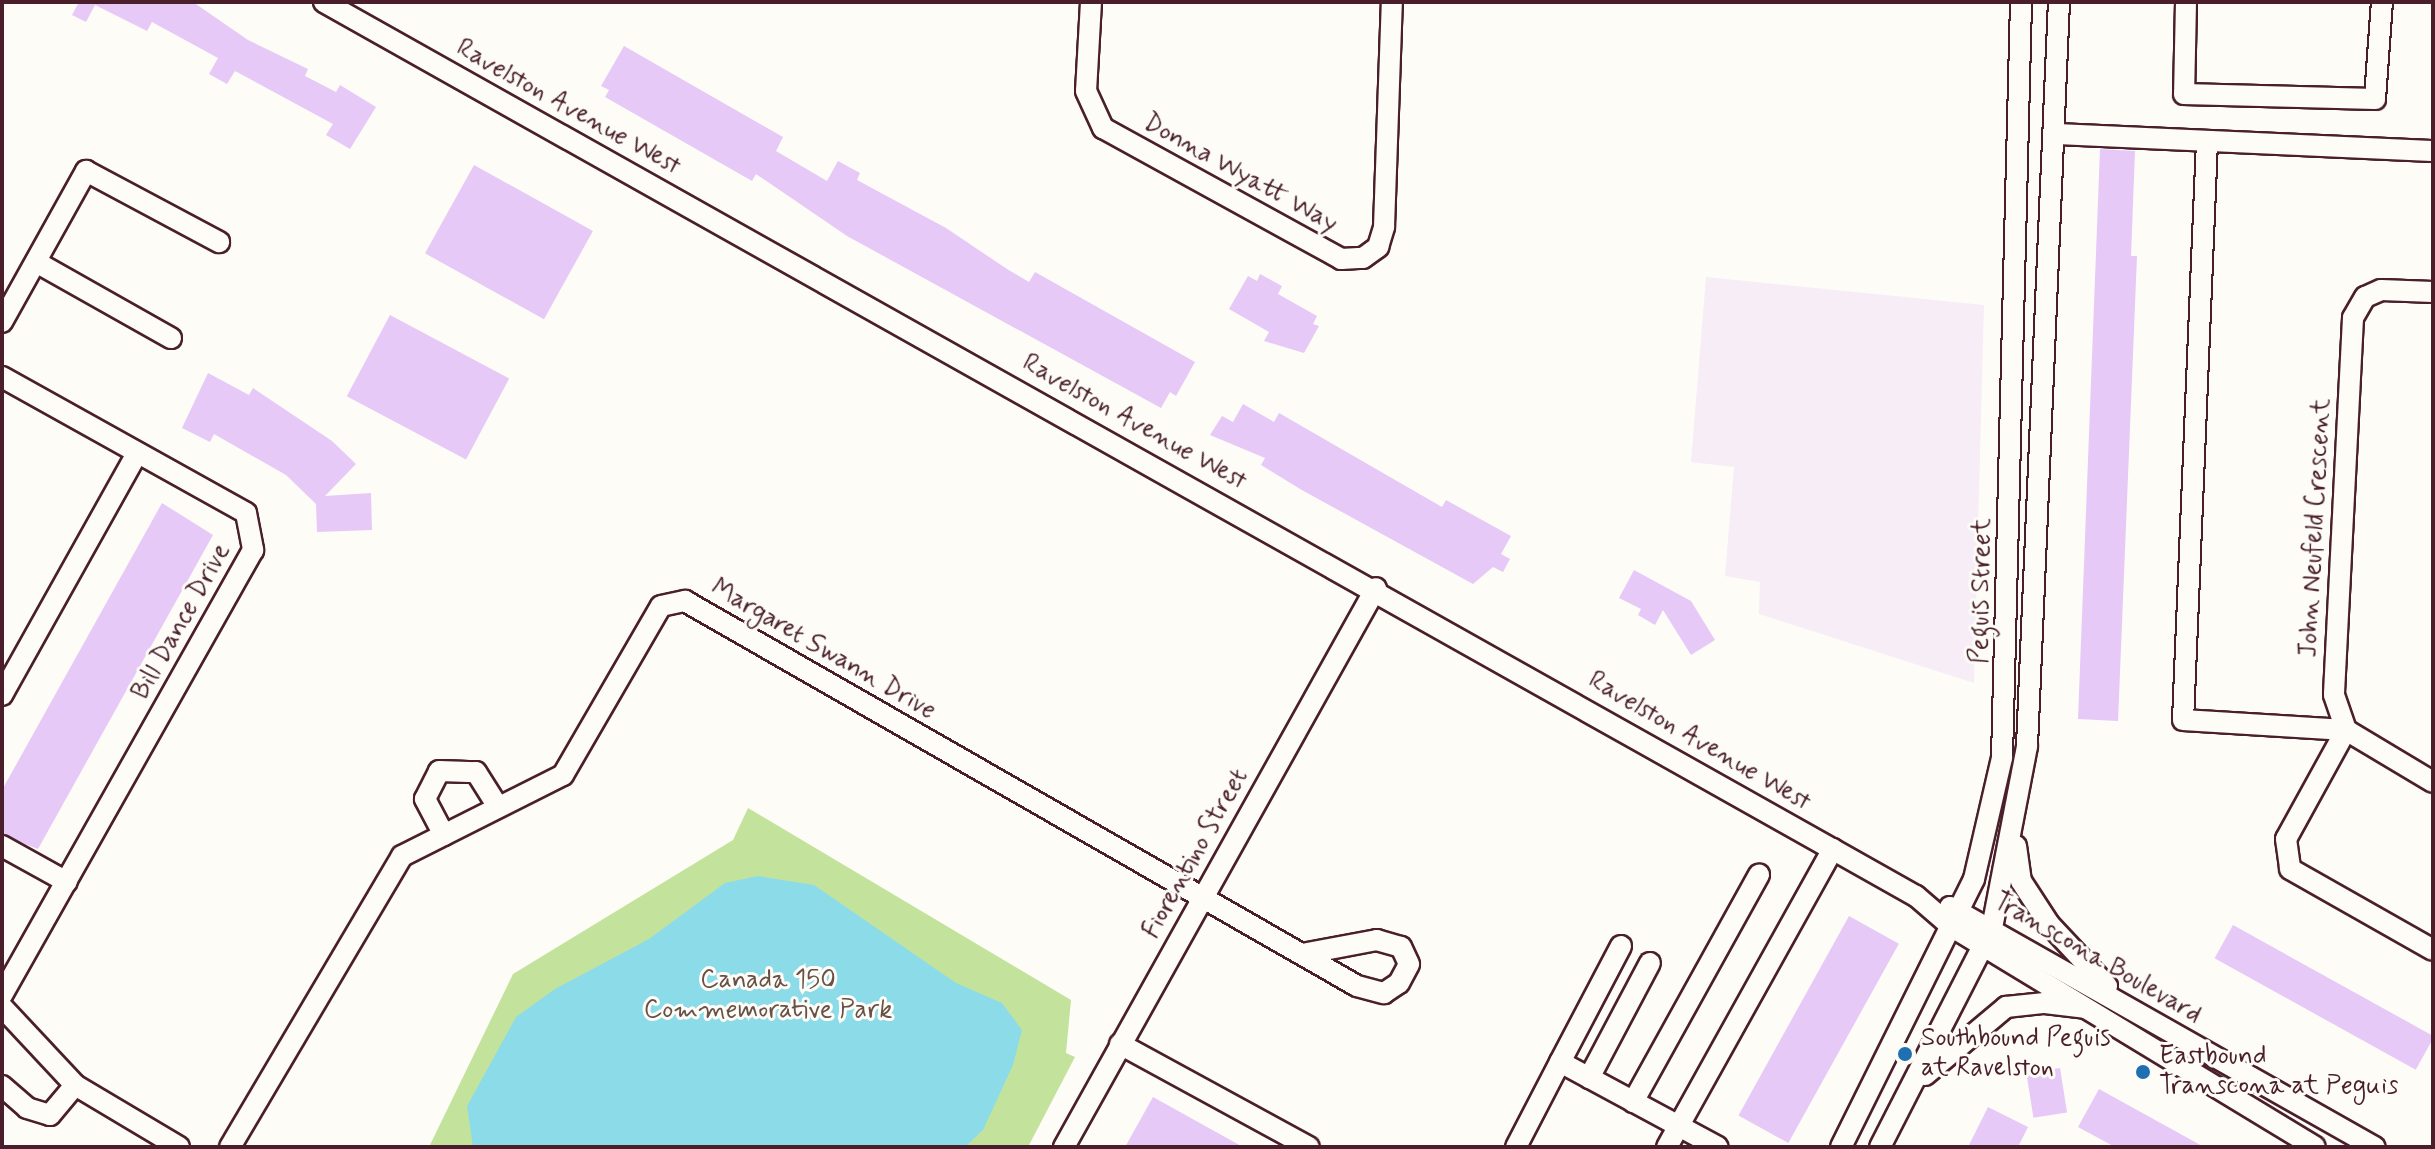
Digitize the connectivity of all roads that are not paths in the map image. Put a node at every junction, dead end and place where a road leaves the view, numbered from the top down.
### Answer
1 (324, 2) edge
2 (1091, 2) edge
3 (1392, 2) edge
4 (2021, 2) edge
5 (2059, 2) edge
6 (2186, 2) edge
7 (2382, 2) edge
8 (2056, 134) junction
9 (2207, 141) junction
10 (2433, 151) edge
11 (219, 242) dead end
12 (36, 262) junction
13 (2433, 292) edge
14 (2, 322) edge
15 (171, 338) dead end
16 (2012, 358) junction
17 (2047, 360) junction
18 (2, 377) edge
19 (137, 453) junction
20 (1376, 588) junction
21 (2, 695) edge
22 (2346, 730) junction
23 (2433, 782) edge
24 (498, 807) junction
25 (2014, 832) junction
26 (444, 835) junction
27 (2, 846) edge
28 (1833, 849) junction
29 (1759, 875) dead end
30 (67, 882) junction
31 (1201, 895) junction
32 (1956, 919) junction
33 (1987, 936) junction
34 (1621, 946) dead end
35 (2433, 950) edge
36 (1303, 954) dead end
37 (1650, 963) dead end
38 (2, 995) edge
39 (2123, 1004) junction
40 (2, 1007) edge
41 (2091, 1009) junction
42 (1120, 1044) junction
43 (1560, 1062) junction
44 (1589, 1078) junction
45 (75, 1085) junction
46 (2, 1086) edge
47 (1912, 1088) junction
48 (1633, 1102) junction
49 (1679, 1127) junction
50 (179, 1147) edge
51 (230, 1147) edge
52 (1064, 1147) edge
53 (1309, 1147) edge
54 (1516, 1147) edge
55 (1667, 1147) edge
56 (1718, 1147) edge
57 (1841, 1147) edge
58 (1880, 1147) edge
59 (2314, 1147) edge
60 (2375, 1147) edge

1 - 20 street, Ravelston Avenue West
2 - 3 street, Donna Wyatt Way
4 - 16 street, Peguis Street
5 - 8 street, Peguis Street
6 - 7 street
8 - 9 street
8 - 17 street, Peguis Street
9 - 10 street
9 - 22 street
11 - 12 street
12 - 14 street
12 - 15 street
13 - 22 street, John Neufeld Crescent
16 - 17 street
16 - 32 street, Peguis Street
17 - 25 street, Peguis Street
18 - 19 street, Bill Dance Drive
19 - 21 street
19 - 30 street, Bill Dance Drive
20 - 28 street, Ravelston Avenue West
20 - 31 street, Fiorentino Street
22 - 23 street
22 - 35 street
24 - 26 street, Margaret Swann Drive
24 - 26 street
24 - 31 street, Margaret Swann Drive
25 - 33 street, Peguis Street
25 - 39 street
26 - 51 street, Margaret Swann Drive
27 - 30 street
28 - 32 street, Ravelston Avenue West
28 - 49 street
29 - 48 street
30 - 38 street, Bill Dance Drive
31 - 36 street, Margaret Swann Drive
31 - 42 street, Fiorentino Street
32 - 33 street, Transcona Boulevard
32 - 57 street, Peguis Street
33 - 39 street, Transcona Boulevard
33 - 41 street, Transcona Boulevard
33 - 47 street, Peguis Street
34 - 43 street
37 - 44 street
39 - 60 street, Transcona Boulevard
40 - 45 street
41 - 47 street
41 - 59 street, Transcona Boulevard
42 - 52 street, Fiorentino Street
42 - 53 street
43 - 44 street
43 - 54 street
44 - 48 street
45 - 46 street
45 - 50 street
47 - 58 street, Peguis Street
48 - 49 street
49 - 55 street
49 - 56 street

